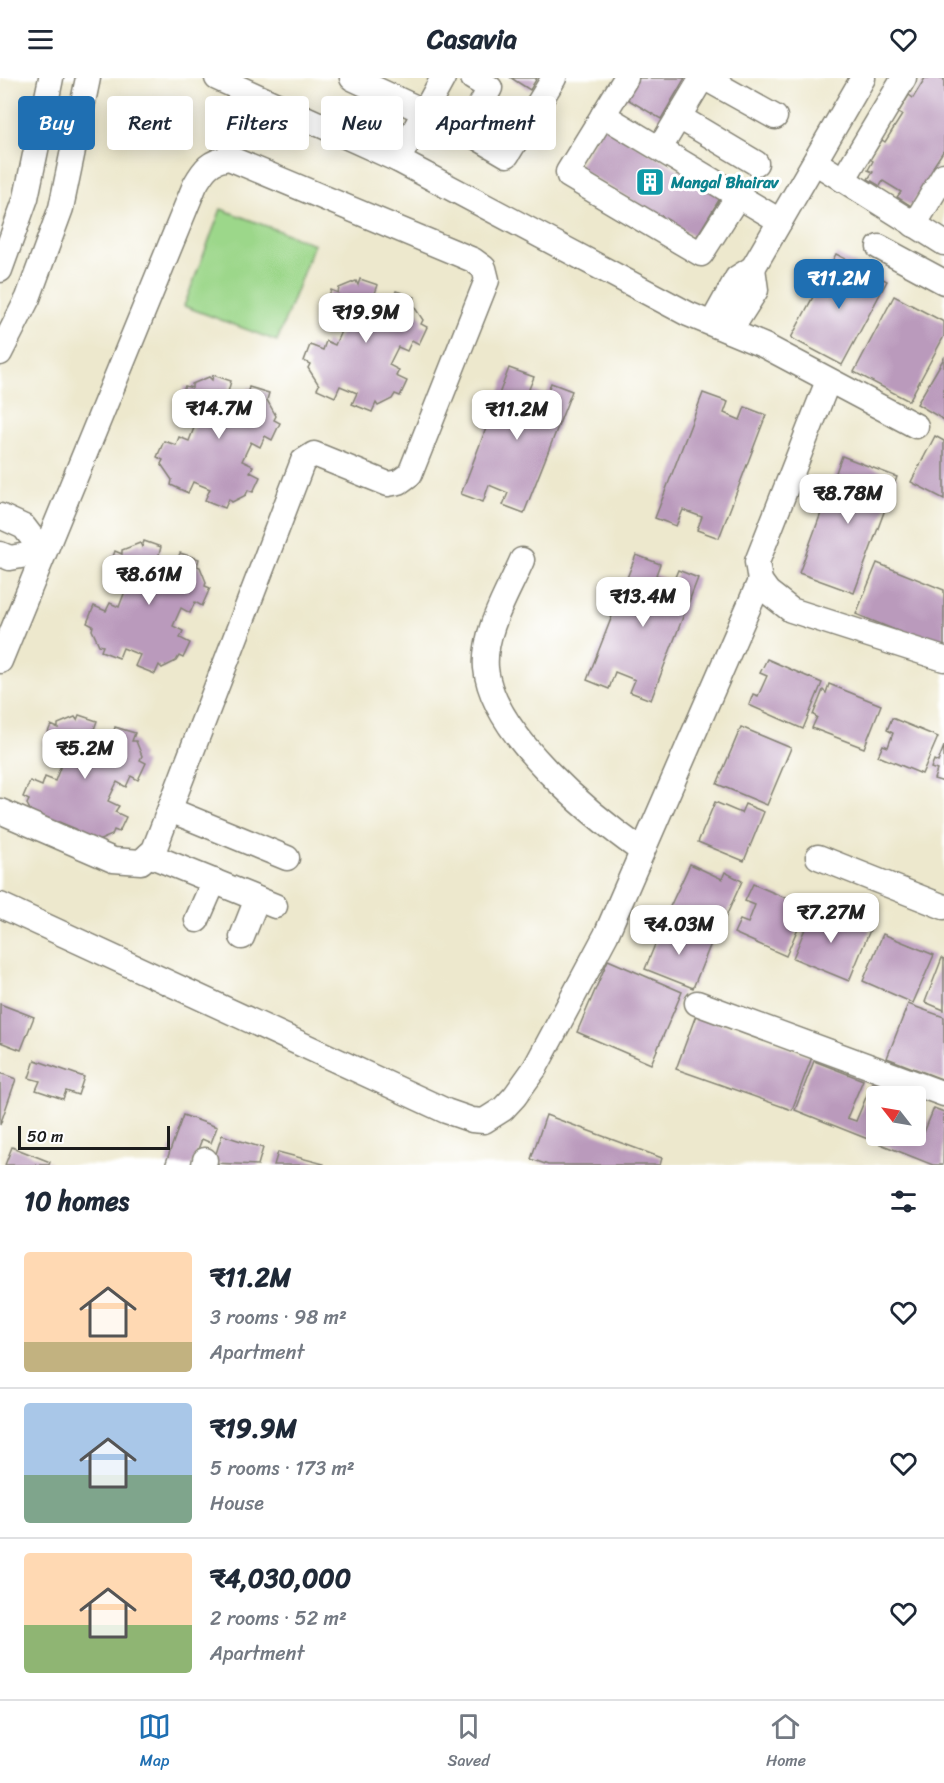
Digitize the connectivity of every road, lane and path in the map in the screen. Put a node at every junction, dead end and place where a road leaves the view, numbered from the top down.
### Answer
1 (51, 78) edge
2 (88, 78) edge
3 (217, 78) edge
4 (352, 78) edge
5 (443, 78) edge
6 (473, 78) edge
7 (554, 78) edge
8 (626, 78) edge
9 (704, 78) edge
10 (863, 78) edge
11 (904, 78) edge
12 (433, 96) edge
13 (415, 106) edge
14 (603, 115) junction
15 (679, 117) junction
16 (775, 117) dead end
17 (415, 129) edge
18 (660, 148) junction
19 (398, 160) junction
20 (815, 162) junction
21 (756, 163) dead end
22 (944, 175) edge
23 (843, 180) junction
24 (738, 196) junction
25 (780, 221) junction
26 (914, 225) junction
27 (944, 243) edge
28 (879, 247) dead end
29 (0, 270) edge
30 (944, 282) edge
31 (721, 327) junction
32 (0, 353) edge
33 (828, 381) junction
34 (915, 426) dead end
35 (0, 516) edge
36 (43, 552) junction
37 (0, 554) edge
38 (522, 560) dead end
39 (760, 581) junction
40 (944, 659) edge
41 (0, 661) edge
42 (170, 810) junction
43 (0, 811) edge
44 (642, 851) junction
45 (149, 855) junction
46 (818, 857) dead end
47 (287, 858) dead end
48 (213, 881) junction
49 (0, 905) edge
50 (944, 907) edge
51 (197, 920) dead end
52 (242, 937) dead end
53 (697, 1003) dead end
54 (944, 1094) edge

1 - 29 street
2 - 32 street
3 - 19 street
4 - 13 street
5 - 12 street
6 - 7 street
8 - 14 street
9 - 15 street
9 - 16 street
10 - 20 street
11 - 23 street
14 - 18 street
14 - 24 street
15 - 18 street
15 - 21 street
17 - 19 street
18 - 24 street
19 - 31 street
20 - 23 street
20 - 25 street
22 - 26 street
23 - 26 street
24 - 25 street
25 - 31 street
26 - 27 street
28 - 30 street
31 - 33 street
33 - 34 street
33 - 39 street
35 - 36 street
36 - 37 street
36 - 41 street
36 - 42 street
38 - 44 street
39 - 40 street
39 - 44 street
42 - 45 street
42 - 47 street
43 - 45 street
44 - 49 street
45 - 48 street
46 - 50 street
48 - 51 street
48 - 52 street
53 - 54 street

